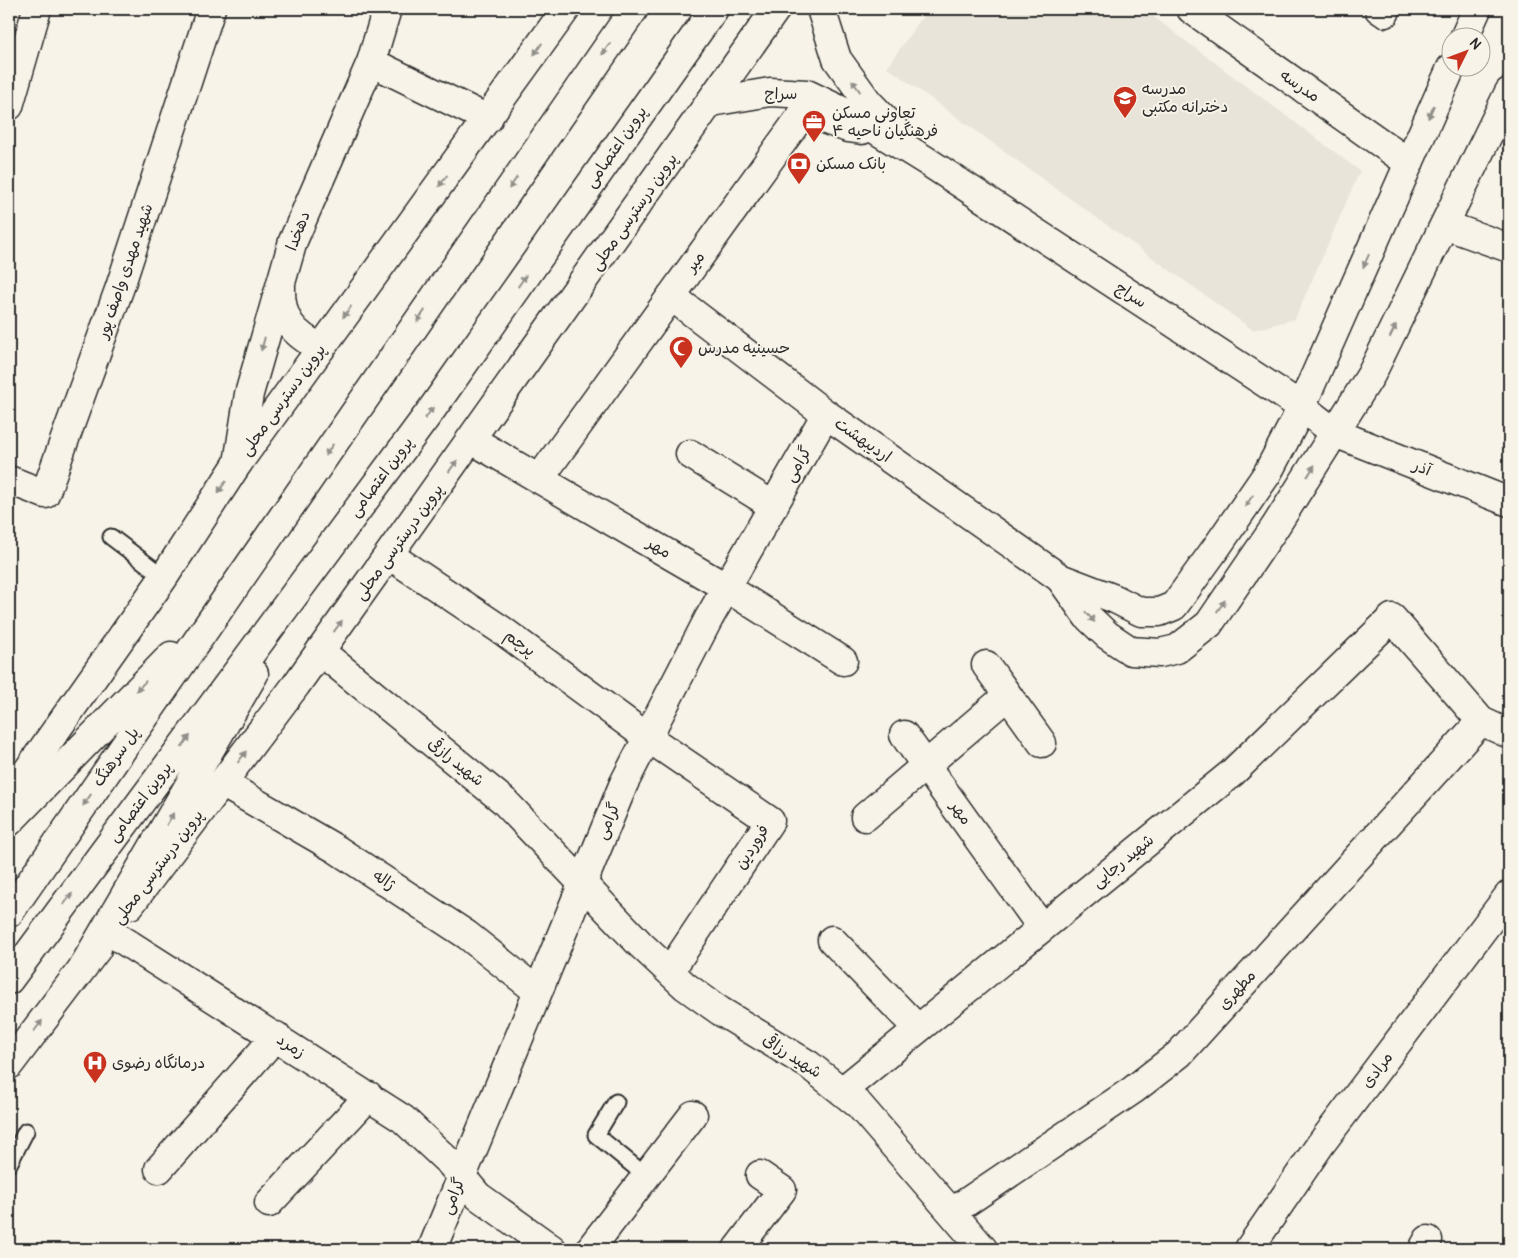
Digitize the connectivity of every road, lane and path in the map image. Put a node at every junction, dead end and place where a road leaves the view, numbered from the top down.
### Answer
1 (37, 9) edge
2 (211, 9) edge
3 (387, 9) edge
4 (566, 9) edge
5 (634, 9) edge
6 (714, 9) edge
7 (776, 9) edge
8 (821, 9) edge
9 (1191, 9) edge
10 (1477, 9) edge
11 (1468, 28) edge
12 (370, 62) junction
13 (1447, 78) edge
14 (1509, 92) edge
15 (711, 102) junction
16 (9, 106) edge
17 (488, 119) junction
18 (880, 132) junction
19 (925, 160) junction
20 (1409, 163) junction
21 (1445, 225) junction
22 (1509, 248) edge
23 (281, 280) junction
24 (671, 296) junction
25 (321, 348) junction
26 (1302, 407) junction
27 (826, 414) junction
28 (1335, 433) junction
29 (472, 440) junction
30 (690, 454) dead end
31 (238, 463) junction
32 (540, 478) junction
33 (9, 480) edge
34 (1509, 502) edge
35 (774, 506) junction
36 (111, 537) dead end
37 (324, 555) junction
38 (389, 555) junction
39 (164, 577) junction
40 (1060, 578) junction
41 (727, 588) junction
42 (224, 601) junction
43 (320, 651) junction
44 (843, 661) dead end
45 (986, 665) dead end
46 (1007, 696) junction
47 (1480, 722) junction
48 (1509, 734) edge
49 (904, 735) dead end
50 (648, 737) junction
51 (1042, 744) dead end
52 (926, 765) junction
53 (222, 783) junction
54 (9, 797) edge
55 (865, 817) dead end
56 (9, 822) edge
57 (582, 882) junction
58 (1509, 895) edge
59 (9, 913) edge
60 (1042, 928) junction
61 (110, 932) junction
62 (832, 940) dead end
63 (83, 967) junction
64 (670, 972) junction
65 (9, 980) edge
66 (537, 992) junction
67 (918, 1029) junction
68 (276, 1036) junction
69 (9, 1065) edge
70 (842, 1091) junction
71 (369, 1096) junction
72 (616, 1102) dead end
73 (693, 1114) dead end
74 (26, 1130) dead end
75 (9, 1164) edge
76 (159, 1169) dead end
77 (760, 1175) dead end
78 (461, 1176) junction
79 (646, 1176) junction
80 (269, 1203) dead end
81 (952, 1212) junction
82 (432, 1249) edge
83 (552, 1249) edge
84 (590, 1249) edge
85 (737, 1249) edge
86 (983, 1249) edge
87 (1249, 1249) edge

1 - 16 street
2 - 33 street, شهید مهدی واصف پور
3 - 12 street, دهخدا
4 -> 17 street, پروین دسترسی محلی
5 -> 42 street
37 -> 6 street, پروین اعتصامی
7 - 15 street, پروین درسترسی محلی
19 -> 8 street, سراج
9 - 20 street, مدرسه
10 - 11 street
12 - 17 street
12 - 23 street, دهخدا
13 -> 20 street
14 - 21 street
15 - 18 street, سراج
15 - 29 street, پروین درسترسی محلی
17 -> 25 street, پروین دسترسی محلی
18 - 19 street, سراج
18 - 24 street, میر
19 - 26 street, سراج
20 -> 26 street
21 - 22 street
28 -> 21 street
23 - 25 street
23 -> 31 street, دهخدا
24 - 27 street, اردیبهشت
24 - 32 street, میر
25 - 31 street, پروین دسترسی محلی
26 - 28 street, سراج
26 -> 40 street
27 - 35 street, گرامی
27 - 40 street, اردیبهشت
28 - 34 street, آذر
40 -> 28 street
29 - 32 street, مهر
38 -> 29 street, پروین درسترسی محلی
30 - 35 street
31 -> 39 street, پروین دسترسی محلی
32 - 41 street, مهر
35 - 41 street, گرامی
36 - 39 lane
63 -> 37 street
65 -> 37 street, پروین اعتصامی
43 -> 38 street, پروین درسترسی محلی
38 - 50 street, پرچم
39 - 54 street, پروین دسترسی محلی
41 - 44 street, مهر
41 - 50 street, گرامی
42 -> 56 street
42 -> 59 street, پل سرهنگ
53 -> 43 street, پروین درسترسی محلی
43 - 57 street, شهید رازقی
45 - 46 street
46 - 51 street
46 - 52 street
47 - 48 street
47 - 60 street, شهید رجایی
47 - 81 street, مطهری
49 - 52 street, مهر
50 - 57 street, گرامی
50 - 64 street, فروردین
52 - 55 street
52 - 60 street, مهر
53 - 61 street, پروین درسترسی محلی
53 - 66 street, ژاله
57 - 64 street, شهید رزاقی
57 - 66 street, گرامی
58 - 87 street, مرادی
60 - 67 street, شهید رجایی
61 - 63 street, پروین درسترسی محلی
61 - 68 street, زمرد
62 - 67 street
69 -> 63 street, پروین درسترسی محلی
64 - 70 street, شهید رزاقی
66 - 78 street, گرامی
67 - 70 street, شهید رجایی
68 - 71 street, زمرد
68 - 76 street
70 - 81 street, شهید رزاقی
71 - 78 street, زمرد
71 - 80 street
72 - 79 lane
73 - 79 street
74 - 75 lane
77 - 85 street
78 - 82 street, گرامی
78 - 83 street, زمرد
79 - 84 street
81 - 86 street, شهید رزاقی

